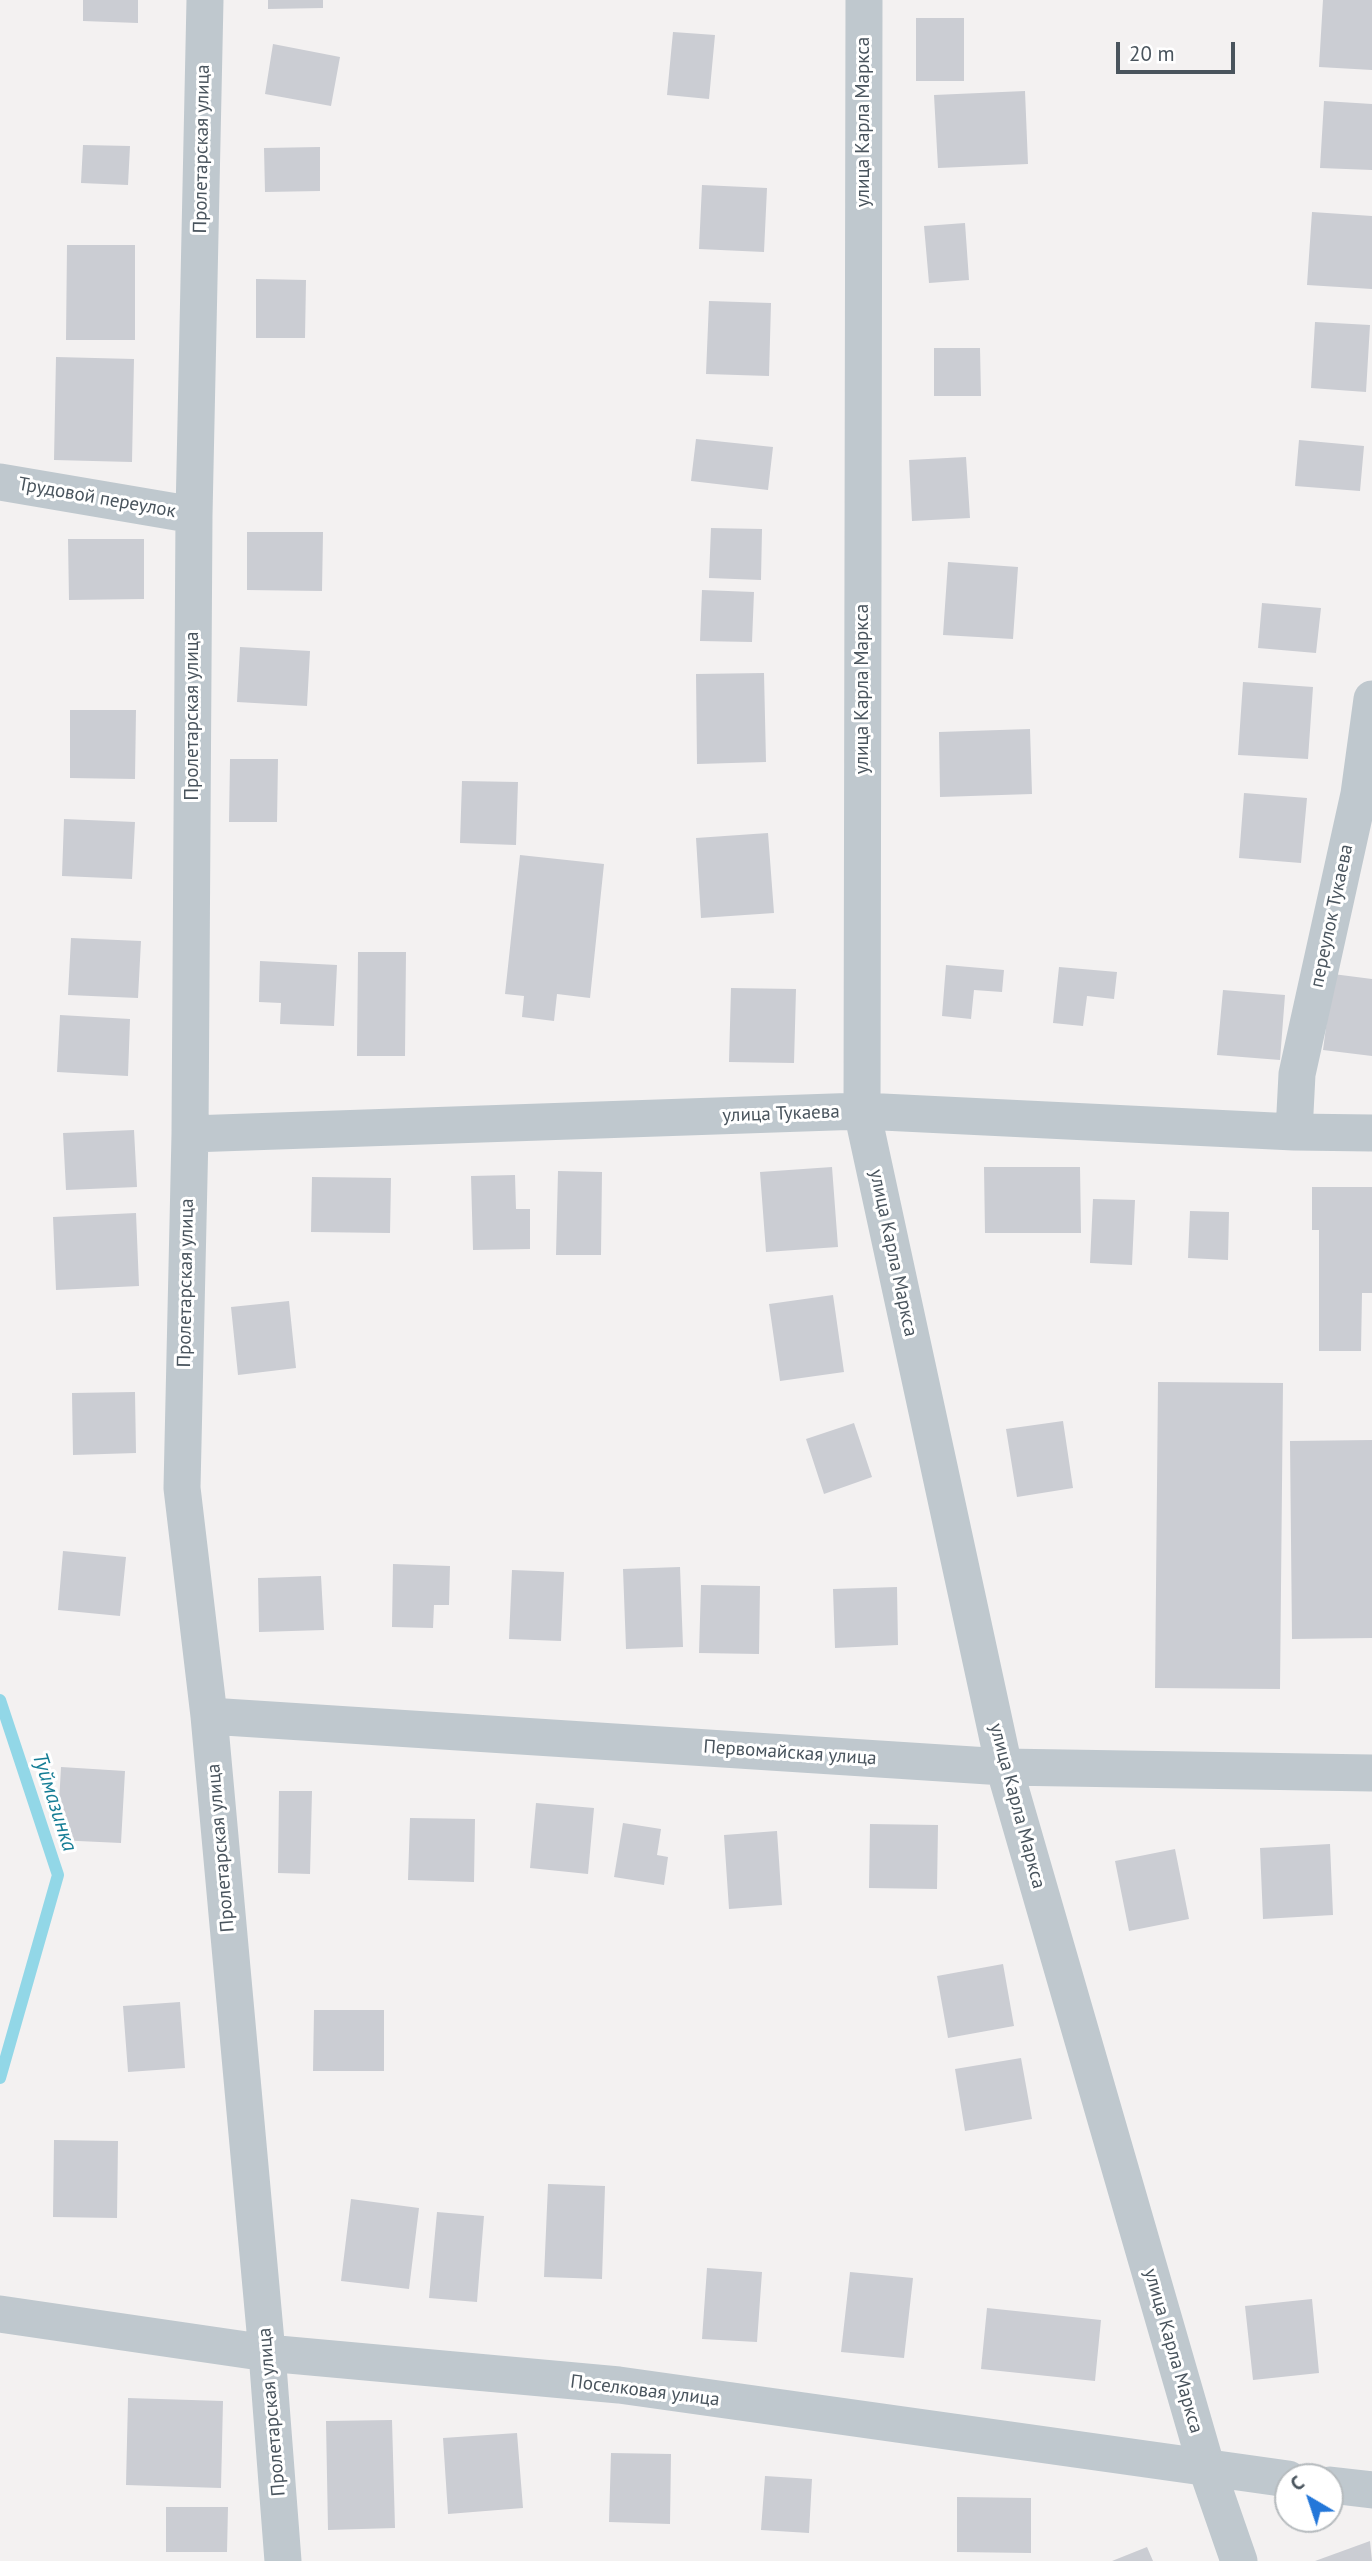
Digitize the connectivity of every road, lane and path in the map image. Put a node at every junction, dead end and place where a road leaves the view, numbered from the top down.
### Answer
1 (205, 0) edge
2 (864, 0) edge
3 (0, 482) edge
4 (194, 515) junction
5 (1372, 699) edge
6 (862, 1111) junction
7 (1294, 1132) junction
8 (1372, 1133) edge
9 (190, 1135) junction
10 (209, 1716) junction
11 (1004, 1767) junction
12 (1372, 1773) edge
13 (0, 2314) edge
14 (267, 2353) junction
15 (1207, 2469) junction
16 (1274, 2477) edge
17 (1344, 2487) edge
18 (1372, 2490) edge
19 (284, 2561) edge
20 (1239, 2561) edge

1 - 4 street, Пролетарская улица
2 - 6 street, улица Карла Маркса
3 - 4 street, Трудовой переулок
4 - 9 street, Пролетарская улица
5 - 7 street, переулок Тукаева
6 - 7 street, улица Тукаева
6 - 9 street, улица Тукаева
6 - 11 street, улица Карла Маркса
7 - 8 street, улица Тукаева
9 - 10 street, Пролетарская улица
10 - 11 street, Первомайская улица
10 - 14 street, Пролетарская улица
11 - 12 street, Первомайская улица
11 - 15 street, улица Карла Маркса
13 - 14 street, Поселковая улица
14 - 15 street, Поселковая улица
14 - 19 street, Пролетарская улица
15 - 16 street, Поселковая улица
15 - 20 street, улица Карла Маркса
17 - 18 street

